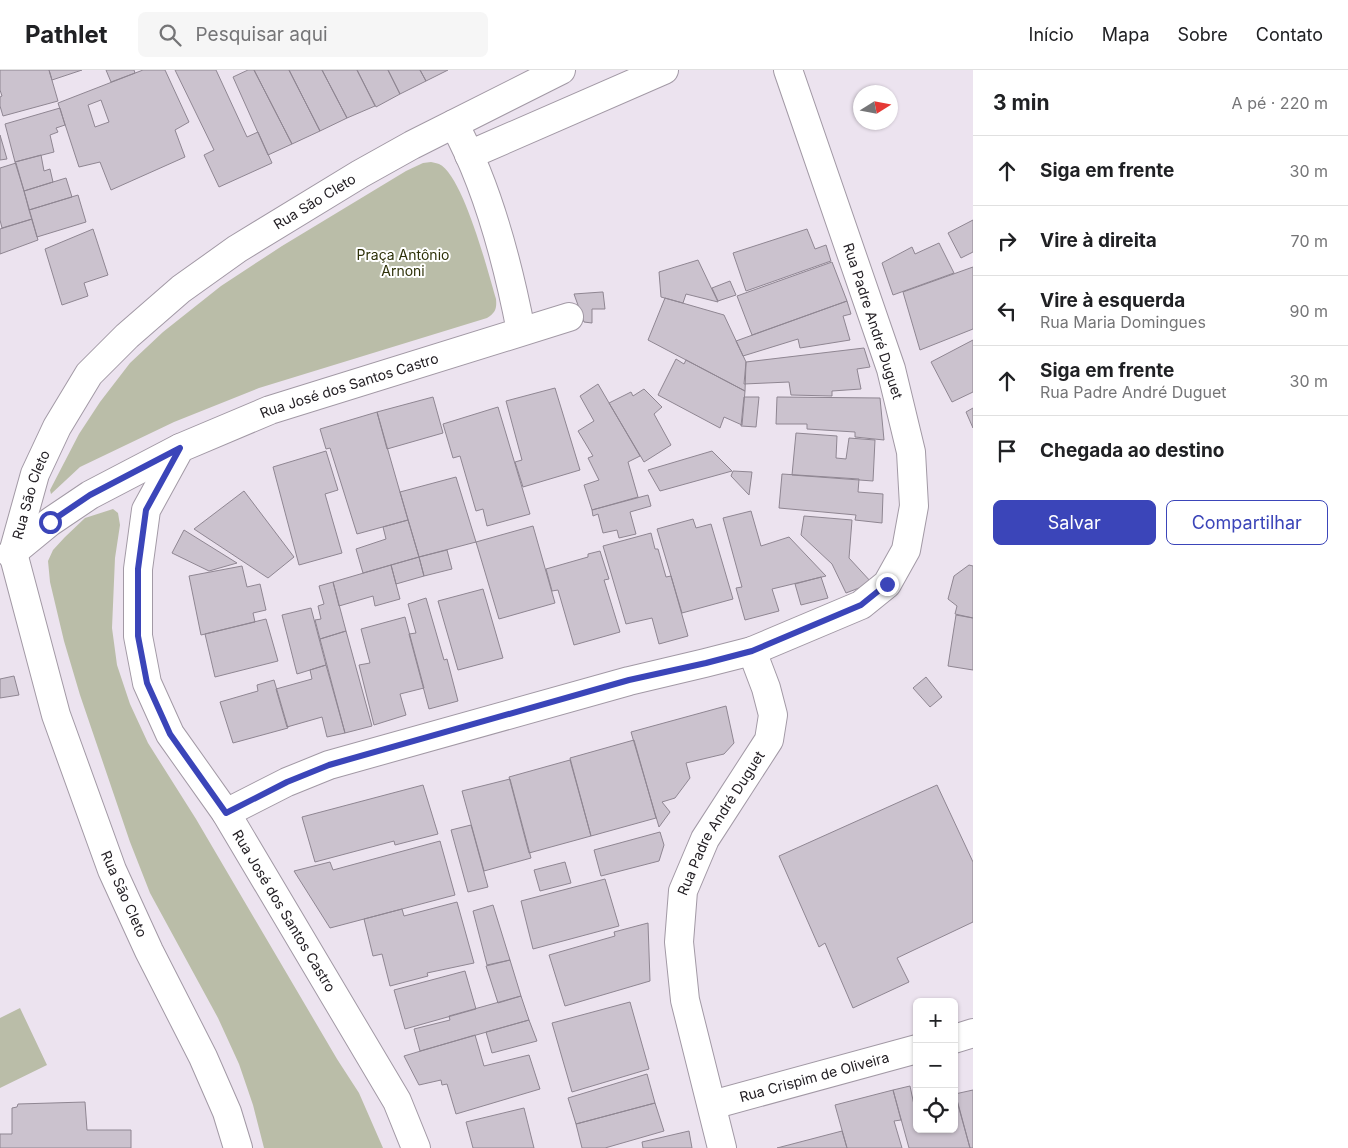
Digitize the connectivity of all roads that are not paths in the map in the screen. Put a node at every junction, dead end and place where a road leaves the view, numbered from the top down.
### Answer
1 (561, 70) edge
2 (664, 70) edge
3 (788, 70) edge
4 (454, 124) junction
5 (468, 155) junction
6 (569, 317) dead end
7 (522, 332) junction
8 (180, 448) junction
9 (7, 555) edge
10 (752, 651) junction
11 (226, 813) junction
12 (973, 1033) edge
13 (958, 1038) edge
14 (913, 1050) edge
15 (712, 1105) junction
16 (238, 1148) edge
17 (416, 1148) edge
18 (722, 1148) edge

1 - 4 street, Rua São Cleto
2 - 5 street
3 - 10 street, Rua Padre André Duguet
4 - 5 street
4 - 9 street, Rua São Cleto
5 - 7 street
6 - 7 street, Rua José dos Santos Castro
7 - 8 street, Rua José dos Santos Castro
8 - 9 street, Rua José dos Santos Castro
8 - 11 street, Rua José dos Santos Castro
9 - 16 street, Rua São Cleto
10 - 11 street
10 - 15 street, Rua Padre André Duguet
11 - 17 street, Rua José dos Santos Castro
12 - 13 street
14 - 15 street, Rua Crispim de Oliveira
15 - 18 street, Rua Padre André Duguet

